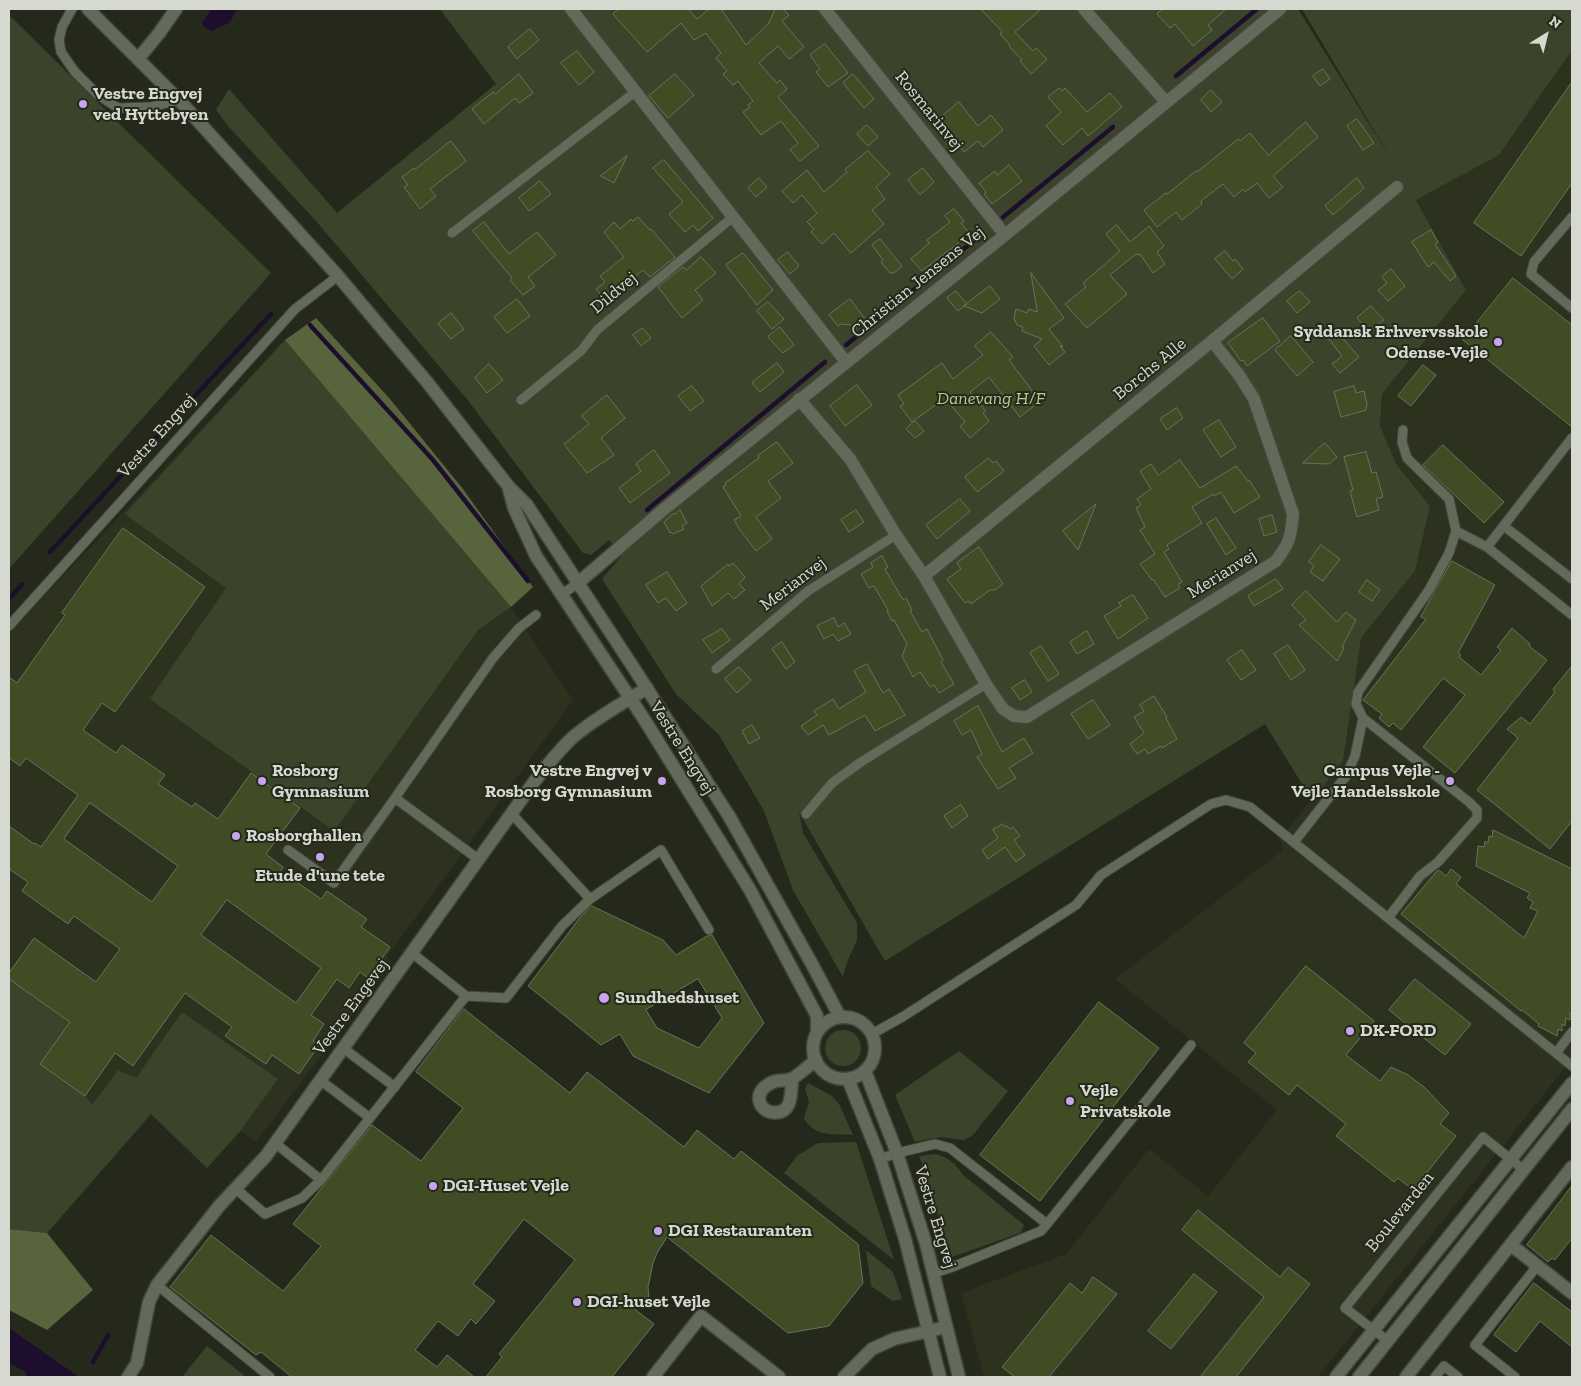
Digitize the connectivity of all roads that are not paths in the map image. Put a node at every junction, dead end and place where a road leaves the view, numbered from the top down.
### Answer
1 (72, 9) edge
2 (88, 9) edge
3 (176, 9) edge
4 (571, 9) edge
5 (825, 9) edge
6 (1084, 9) edge
7 (1280, 9) edge
8 (138, 59) junction
9 (635, 92) junction
10 (180, 100) junction
11 (1166, 102) junction
12 (1397, 187) dead end
13 (733, 217) junction
14 (1572, 217) edge
15 (452, 233) dead end
16 (1005, 235) junction
17 (338, 276) junction
18 (1572, 308) edge
19 (1212, 341) junction
20 (846, 362) junction
21 (799, 399) junction
22 (521, 400) dead end
23 (1403, 430) dead end
24 (1572, 438) edge
25 (509, 487) junction
26 (1504, 526) junction
27 (1456, 531) junction
28 (896, 535) junction
29 (1487, 547) junction
30 (924, 576) junction
31 (1572, 579) edge
32 (578, 583) junction
33 (561, 596) junction
34 (536, 615) dead end
35 (1572, 615) edge
36 (9, 626) edge
37 (716, 668) dead end
38 (986, 684) junction
39 (647, 688) junction
40 (630, 698) junction
41 (1363, 718) junction
42 (395, 798) junction
43 (511, 813) junction
44 (806, 814) dead end
45 (1294, 842) junction
46 (288, 850) dead end
47 (478, 859) junction
48 (590, 899) junction
49 (1388, 918) junction
50 (709, 930) dead end
51 (412, 953) junction
52 (466, 996) junction
53 (840, 1017) junction
54 (817, 1032) junction
55 (1572, 1032) edge
56 (872, 1034) junction
57 (1191, 1045) dead end
58 (343, 1048) junction
59 (1556, 1054) junction
60 (816, 1060) junction
61 (1572, 1066) edge
62 (865, 1071) junction
63 (792, 1079) dead end
64 (848, 1079) junction
65 (320, 1080) junction
66 (1572, 1083) edge
67 (395, 1087) junction
68 (1572, 1109) edge
69 (370, 1118) junction
70 (275, 1143) junction
71 (897, 1153) junction
72 (880, 1159) junction
73 (1511, 1159) junction
74 (1572, 1168) edge
75 (1524, 1170) junction
76 (321, 1180) junction
77 (235, 1188) junction
78 (1047, 1224) junction
79 (1511, 1245) junction
80 (1537, 1266) junction
81 (934, 1273) junction
82 (157, 1285) junction
83 (1572, 1294) edge
84 (946, 1327) junction
85 (1374, 1330) junction
86 (929, 1332) junction
87 (1388, 1341) junction
88 (128, 1377) edge
89 (270, 1377) edge
90 (653, 1377) edge
91 (779, 1377) edge
92 (844, 1377) edge
93 (940, 1377) edge
94 (959, 1377) edge
95 (1336, 1377) edge
96 (1359, 1377) edge
97 (1406, 1377) edge
98 (1435, 1377) edge
99 (1458, 1377) edge
100 (1515, 1377) edge

1 - 10 lane
2 - 8 street, Vestre Engvej
3 - 8 street
4 - 9 street
5 - 16 street, Rosmarinvej
6 - 11 street
7 - 11 street, Christian Jensens Vej
8 - 10 street, Vestre Engvej
9 - 13 street
9 - 15 lane
10 - 17 street, Vestre Engvej
11 - 16 street, Christian Jensens Vej
12 - 19 street, Borchs Alle
13 - 20 street
13 - 22 lane, Dildvej
14 - 18 lane
16 - 20 street, Christian Jensens Vej
17 - 25 street, Vestre Engvej
17 - 36 lane, Vestre Engvej
19 - 30 street, Borchs Alle
19 - 38 street, Merianvej
20 - 21 street, Christian Jensens Vej
21 - 28 street, Merianvej
21 - 32 street, Christian Jensens Vej
23 - 27 lane
24 - 26 lane
25 - 32 street, Vestre Engvej
25 - 33 street, Vestre Engvej
26 - 29 lane
26 - 31 lane
27 - 29 lane
27 - 41 lane
28 - 30 street, Merianvej
28 - 37 lane, Merianvej
29 - 35 lane
30 - 38 street, Merianvej
32 - 33 lane
32 - 39 street, Vestre Engvej
33 - 40 street, Vestre Engvej
34 - 42 lane
38 - 44 lane
39 - 40 street, Vestre Engevej
39 - 53 street, Vestre Engvej
40 - 43 street, Vestre Engevej
40 - 54 street, Vestre Engvej
41 - 45 lane
41 - 49 lane
42 - 46 lane
42 - 47 lane
43 - 47 street, Vestre Engevej
43 - 48 lane
45 - 49 lane
45 - 56 lane
47 - 51 street, Vestre Engevej
48 - 50 lane
48 - 52 lane
49 - 59 lane
51 - 52 lane
51 - 58 street, Vestre Engevej
52 - 67 lane
53 - 54 street
53 - 56 street
54 - 60 street
55 - 59 lane
56 - 62 street
57 - 78 lane
58 - 65 street, Vestre Engevej
58 - 67 lane
59 - 61 lane
60 - 63 street
60 - 64 street
62 - 64 street
62 - 71 street, Vestre Engvej
64 - 72 street, Vestre Engvej
65 - 69 lane
65 - 70 street, Vestre Engevej
66 - 73 street
67 - 69 lane
68 - 75 street
69 - 76 lane
70 - 76 lane
70 - 77 street, Vestre Engevej
71 - 72 lane
71 - 78 lane
71 - 81 street, Vestre Engvej
72 - 86 street, Vestre Engvej
73 - 75 lane, Boulevarden
73 - 85 street
73 - 85 lane, Boulevarden
74 - 79 street
75 - 87 street
76 - 77 lane
77 - 82 street, Vestre Engevej
78 - 81 lane
79 - 80 street
79 - 97 street
80 - 83 street
80 - 100 lane
81 - 84 street, Vestre Engvej
82 - 88 street, Vestre Engevej
82 - 89 lane
84 - 86 street
84 - 94 street, Vestre Engvej
85 - 87 lane, Boulevarden
85 - 95 street
86 - 92 street
86 - 93 street, Vestre Engvej
87 - 96 street
90 - 91 street
98 - 99 lane

